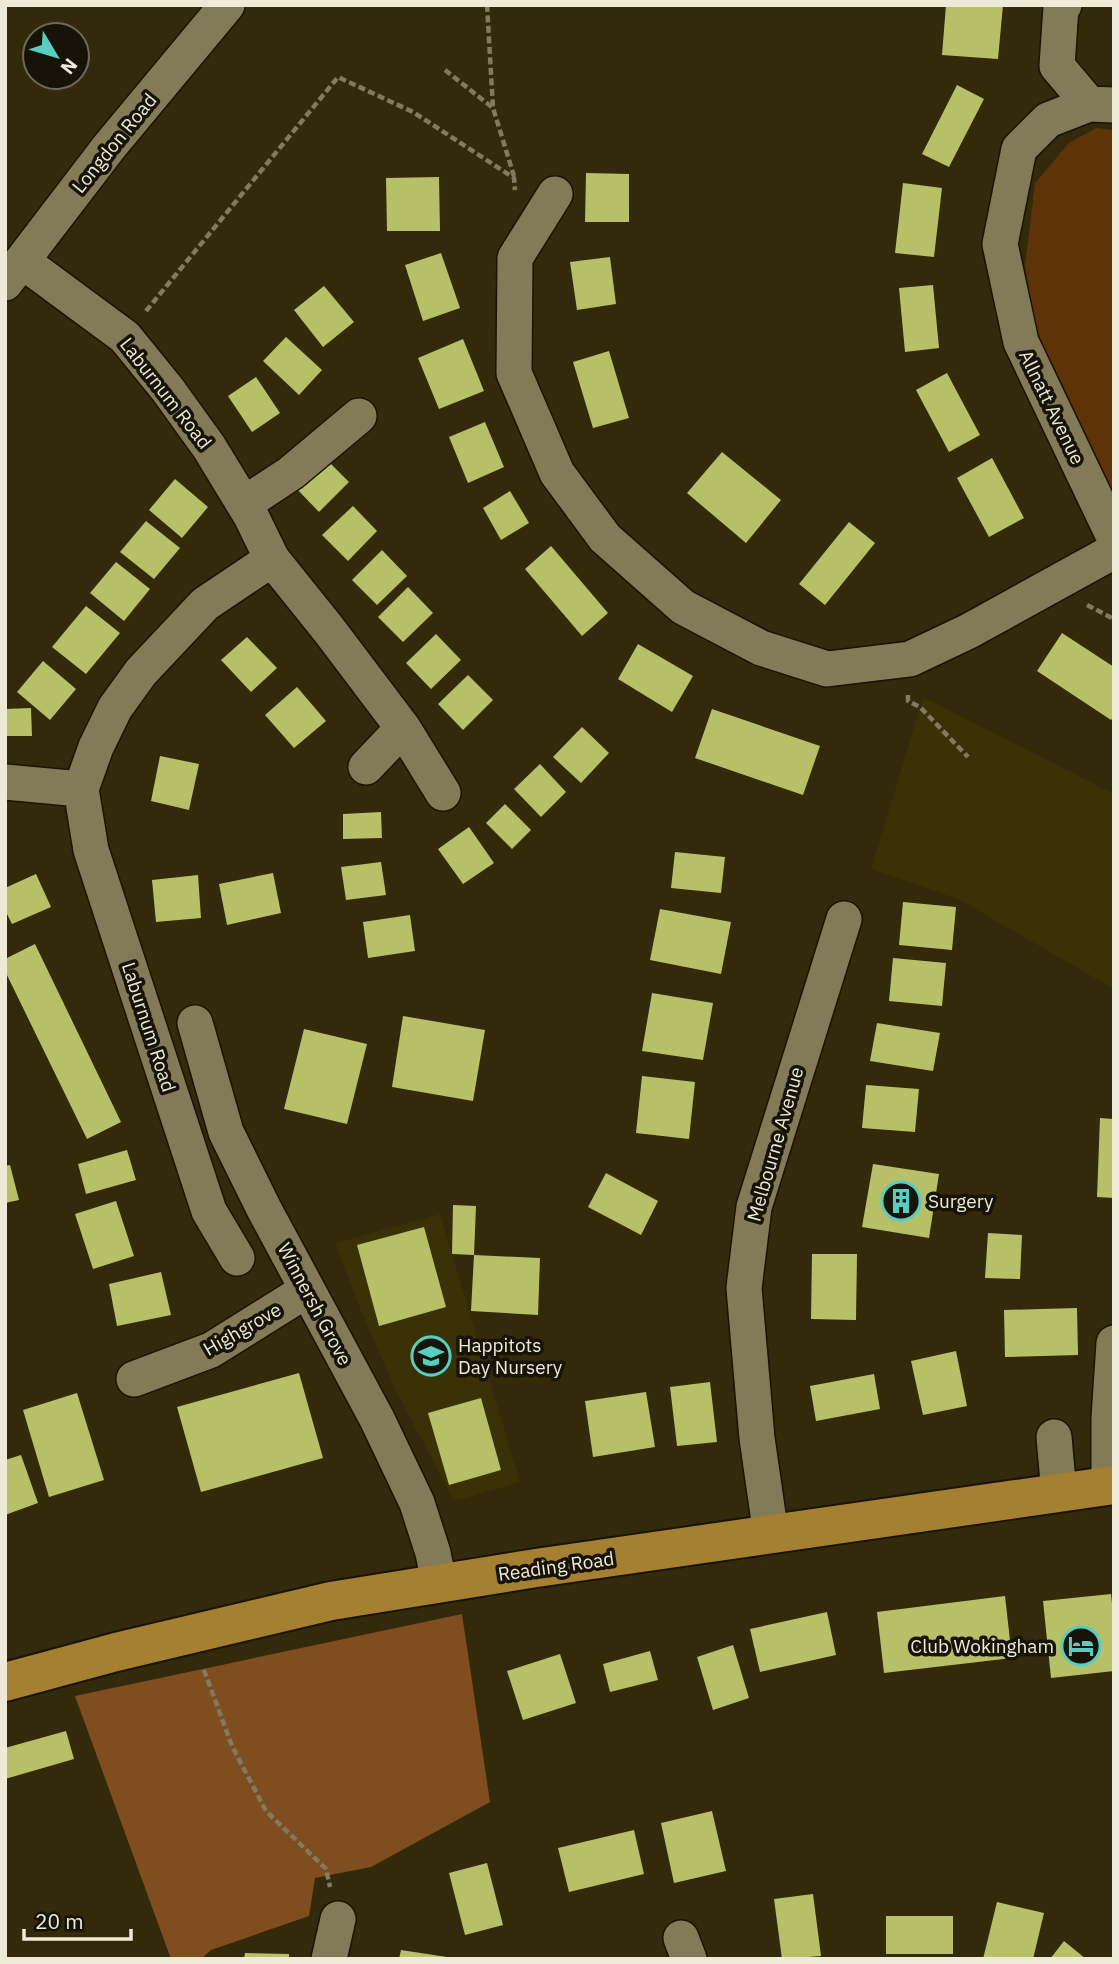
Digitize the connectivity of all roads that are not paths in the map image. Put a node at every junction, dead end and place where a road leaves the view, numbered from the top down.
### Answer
1 (227, 5) edge
2 (1064, 5) edge
3 (1102, 104) edge
4 (539, 196) road end
5 (14, 272) edge
6 (359, 416) dead end
7 (244, 505) junction
8 (1114, 537) edge
9 (1114, 551) edge
10 (272, 559) junction
11 (403, 729) junction
12 (366, 767) dead end
13 (5, 782) edge
14 (81, 789) junction
15 (443, 793) dead end
16 (844, 919) dead end
17 (195, 1023) dead end
18 (237, 1258) dead end
19 (307, 1290) junction
20 (1114, 1343) edge
21 (134, 1379) dead end
22 (1111, 1418) edge
23 (1054, 1437) dead end
24 (1111, 1485) edge
25 (1059, 1493) junction
26 (769, 1518) junction
27 (439, 1583) junction
28 (5, 1682) edge
29 (338, 1919) road end
30 (329, 1959) edge

1 - 5 street, Longdon Road
2 - 3 street, Allnatt Avenue
3 - 8 street, Allnatt Avenue
4 - 9 street
5 - 7 street, Laburnum Road
6 - 7 street
7 - 10 street, Laburnum Road
10 - 11 street, Laburnum Road
10 - 14 street, Laburnum Road
11 - 12 street
11 - 15 street, Laburnum Road
13 - 14 street
14 - 18 street, Laburnum Road
16 - 26 street, Melbourne Avenue
17 - 19 street, Winnersh Grove
19 - 21 street, Highgrove
19 - 27 street, Winnersh Grove
20 - 22 street
22 - 24 street
23 - 25 street
24 - 25 main road, Reading Road
25 - 26 main road, Reading Road
26 - 27 main road, Reading Road
27 - 28 main road, Reading Road
29 - 30 street

